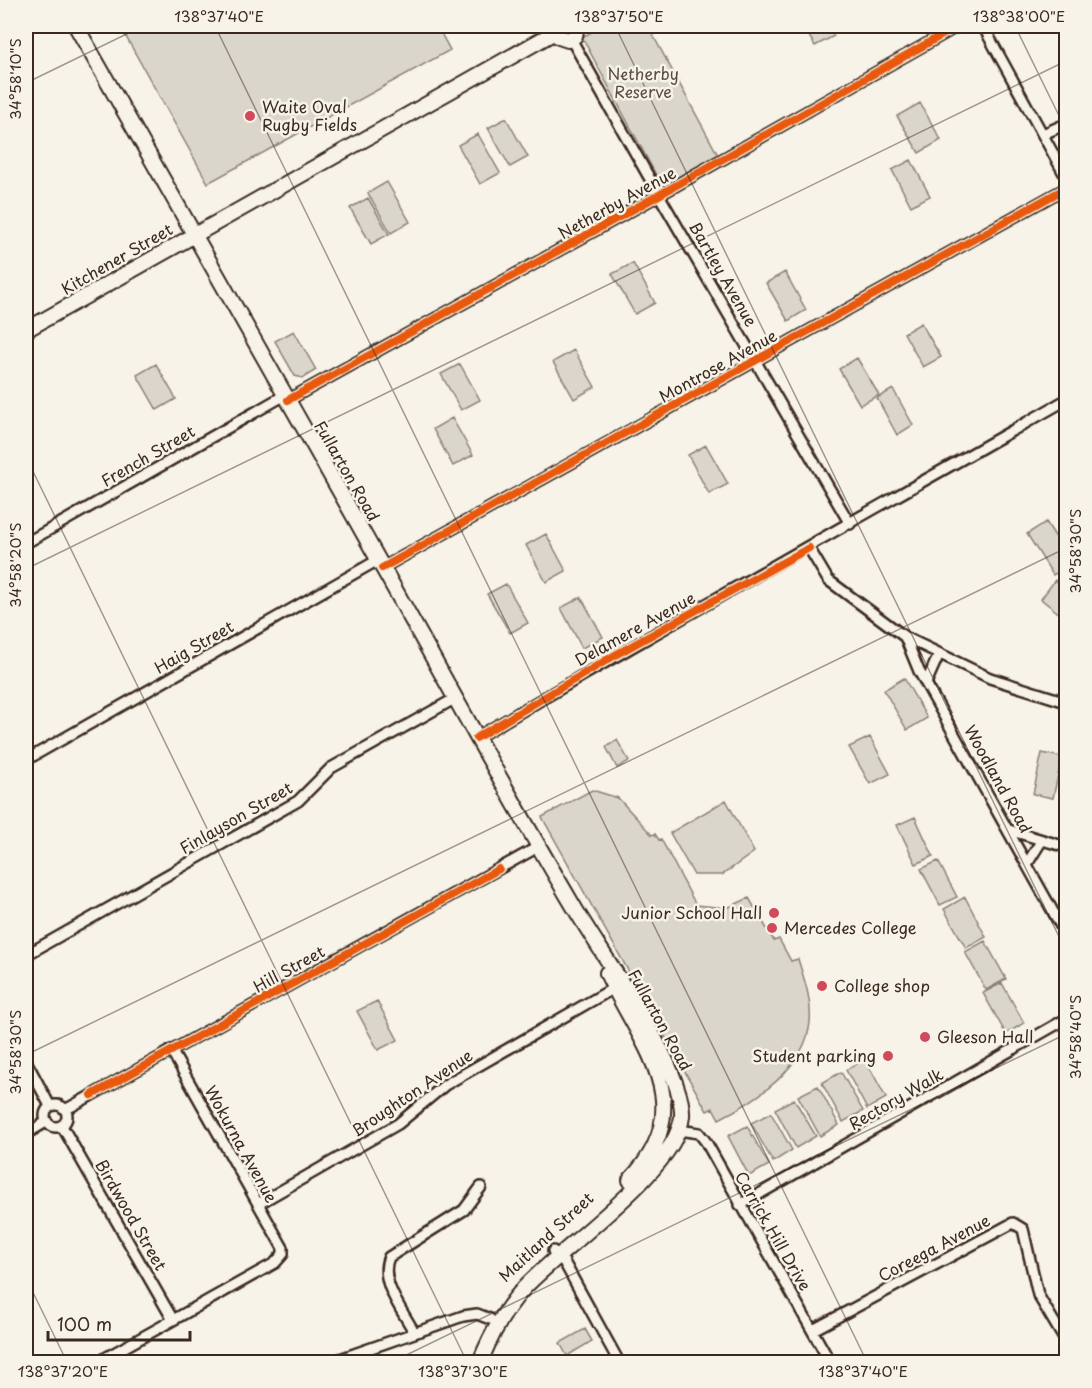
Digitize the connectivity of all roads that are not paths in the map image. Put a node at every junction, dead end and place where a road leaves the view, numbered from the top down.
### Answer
1 (76, 26) edge
2 (958, 26) edge
3 (983, 26) edge
4 (555, 29) edge
5 (574, 32) edge
6 (1066, 124) edge
7 (1043, 134) junction
8 (1066, 177) edge
9 (1066, 188) edge
10 (659, 195) junction
11 (193, 234) junction
12 (26, 330) edge
13 (756, 361) junction
14 (286, 398) junction
15 (1066, 400) edge
16 (850, 524) junction
17 (26, 543) edge
18 (809, 548) junction
19 (380, 564) junction
20 (905, 637) junction
21 (939, 654) junction
22 (927, 681) junction
23 (454, 699) junction
24 (1066, 702) edge
25 (476, 738) junction
26 (26, 760) edge
27 (1009, 831) junction
28 (1042, 840) junction
29 (538, 847) junction
30 (1066, 847) edge
31 (1028, 864) junction
32 (589, 933) junction
33 (1066, 935) edge
34 (26, 955) edge
35 (614, 988) junction
36 (1066, 1018) edge
37 (171, 1050) junction
38 (26, 1061) edge
39 (663, 1096) junction
40 (50, 1106) junction
41 (65, 1110) junction
42 (46, 1122) junction
43 (62, 1126) junction
44 (679, 1130) junction
45 (26, 1134) edge
46 (650, 1156) junction
47 (482, 1187) dead end
48 (258, 1204) junction
49 (741, 1205) junction
50 (555, 1253) junction
51 (490, 1319) junction
52 (173, 1320) junction
53 (813, 1330) junction
54 (414, 1332) junction
55 (1066, 1342) edge
56 (98, 1362) edge
57 (331, 1362) edge
58 (472, 1362) edge
59 (480, 1362) edge
60 (619, 1362) edge
61 (831, 1362) edge

1 - 11 main road, Fullarton Road
2 - 10 street, Netherby Avenue
3 - 7 street
4 - 5 main road
4 - 11 main road, Kitchener Street
5 - 10 street, Bartley Avenue
6 - 7 street
7 - 8 street
9 - 13 street, Montrose Avenue
10 - 13 street, Bartley Avenue
10 - 14 street, Netherby Avenue
11 - 12 main road, Kitchener Street
11 - 14 main road, Fullarton Road
13 - 16 street, Bartley Avenue
13 - 19 street, Montrose Avenue
14 - 17 street, French Street
14 - 19 main road, Fullarton Road
15 - 16 street, Delamere Avenue
16 - 18 street, Delamere Avenue
18 - 20 street
18 - 25 street, Delamere Avenue
19 - 23 main road, Fullarton Road
19 - 26 street, Haig Street
20 - 21 street
20 - 22 street, Woodland Road
21 - 22 street
21 - 24 street
22 - 27 street, Woodland Road
23 - 25 main road, Fullarton Road
23 - 34 street, Finlayson Street
25 - 29 main road, Fullarton Road
27 - 28 street
27 - 31 street, Woodland Road
28 - 30 street
28 - 31 street
29 - 32 main road, Fullarton Road
29 - 37 street, Hill Street
31 - 33 street, Woodland Road
32 - 35 main road, Fullarton Road
32 - 44 main road, Fullarton Road
35 - 39 main road, Fullarton Road
35 - 48 street, Broughton Avenue
36 - 49 street, Rectory Walk
37 - 41 street, Hill Street
37 - 48 street, Wokurna Avenue
38 - 40 street
39 - 44 main road
39 - 46 main road, Maitland Street
40 - 41 street
40 - 42 street
41 - 43 street
42 - 43 street
42 - 45 street
43 - 52 street, Birdwood Street
44 - 46 main road
44 - 49 street, Carrick Hill Drive
44 - 50 main road, Maitland Street
46 - 50 main road, Maitland Street
47 - 54 street
48 - 52 street, Wokurna Avenue
49 - 53 street, Carrick Hill Drive
50 - 51 main road, Maitland Street
50 - 59 main road, Maitland Street
50 - 60 street
51 - 54 street
51 - 58 main road, Maitland Street
52 - 56 street
53 - 55 street, Coreega Avenue
53 - 61 street, Carrick Hill Drive
54 - 57 street

